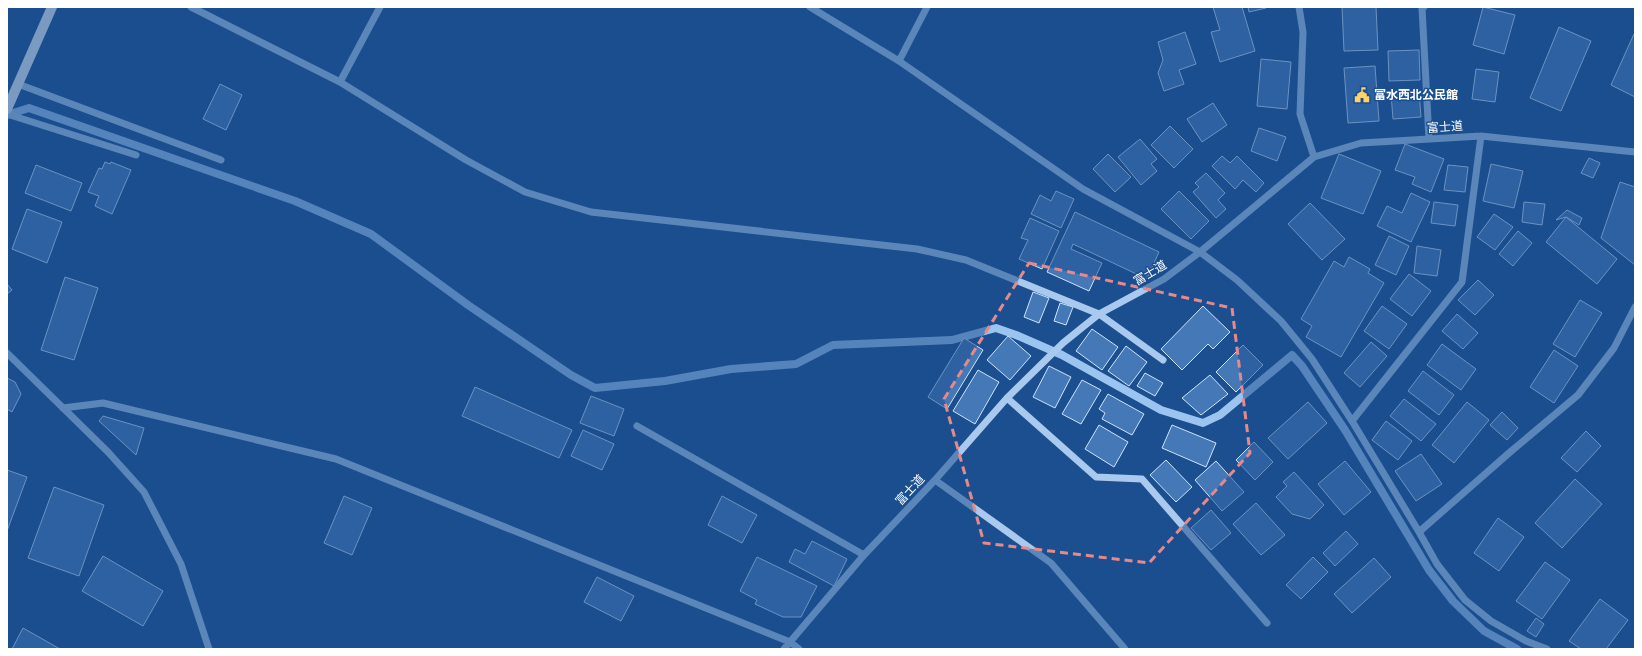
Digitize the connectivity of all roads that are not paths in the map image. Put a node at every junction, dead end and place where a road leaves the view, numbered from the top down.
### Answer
1 (52, 7) edge
2 (191, 7) edge
3 (380, 7) edge
4 (810, 7) edge
5 (927, 7) edge
6 (1299, 7) edge
7 (1424, 7) edge
8 (899, 61) junction
9 (340, 82) junction
10 (18, 84) junction
11 (7, 109) edge
12 (7, 114) edge
13 (1481, 136) junction
14 (1429, 139) junction
15 (1635, 152) edge
16 (136, 154) dead end
17 (1314, 157) junction
18 (221, 160) dead end
19 (1200, 252) junction
20 (1635, 307) edge
21 (1099, 314) junction
22 (7, 353) edge
23 (1163, 360) dead end
24 (1007, 398) junction
25 (63, 408) junction
26 (1352, 421) junction
27 (637, 426) dead end
28 (934, 480) junction
29 (1419, 532) junction
30 (864, 555) junction
31 (1267, 623) dead end
32 (790, 642) junction
33 (209, 649) edge
34 (784, 649) edge
35 (799, 649) edge
36 (1125, 649) edge
37 (1548, 649) edge

1 - 10 main road
2 - 9 street
3 - 9 street
4 - 8 street
5 - 8 street
6 - 17 street
7 - 14 street
8 - 19 street
9 - 21 street
10 - 11 main road
10 - 18 street
12 - 16 street
13 - 14 street, 富士道
13 - 15 street, 富士道
13 - 26 street
14 - 17 street, 富士道
17 - 19 street, 富士道
19 - 21 street, 富士道
19 - 26 street
20 - 29 street
21 - 23 street
21 - 24 street, 富士道
22 - 25 street
24 - 28 street, 富士道
24 - 31 street
25 - 32 street
25 - 33 street
26 - 29 street
27 - 30 street
28 - 30 street, 富士道
28 - 36 street
29 - 37 street
30 - 32 street, 富士道
32 - 34 street, 富士道
32 - 35 street

